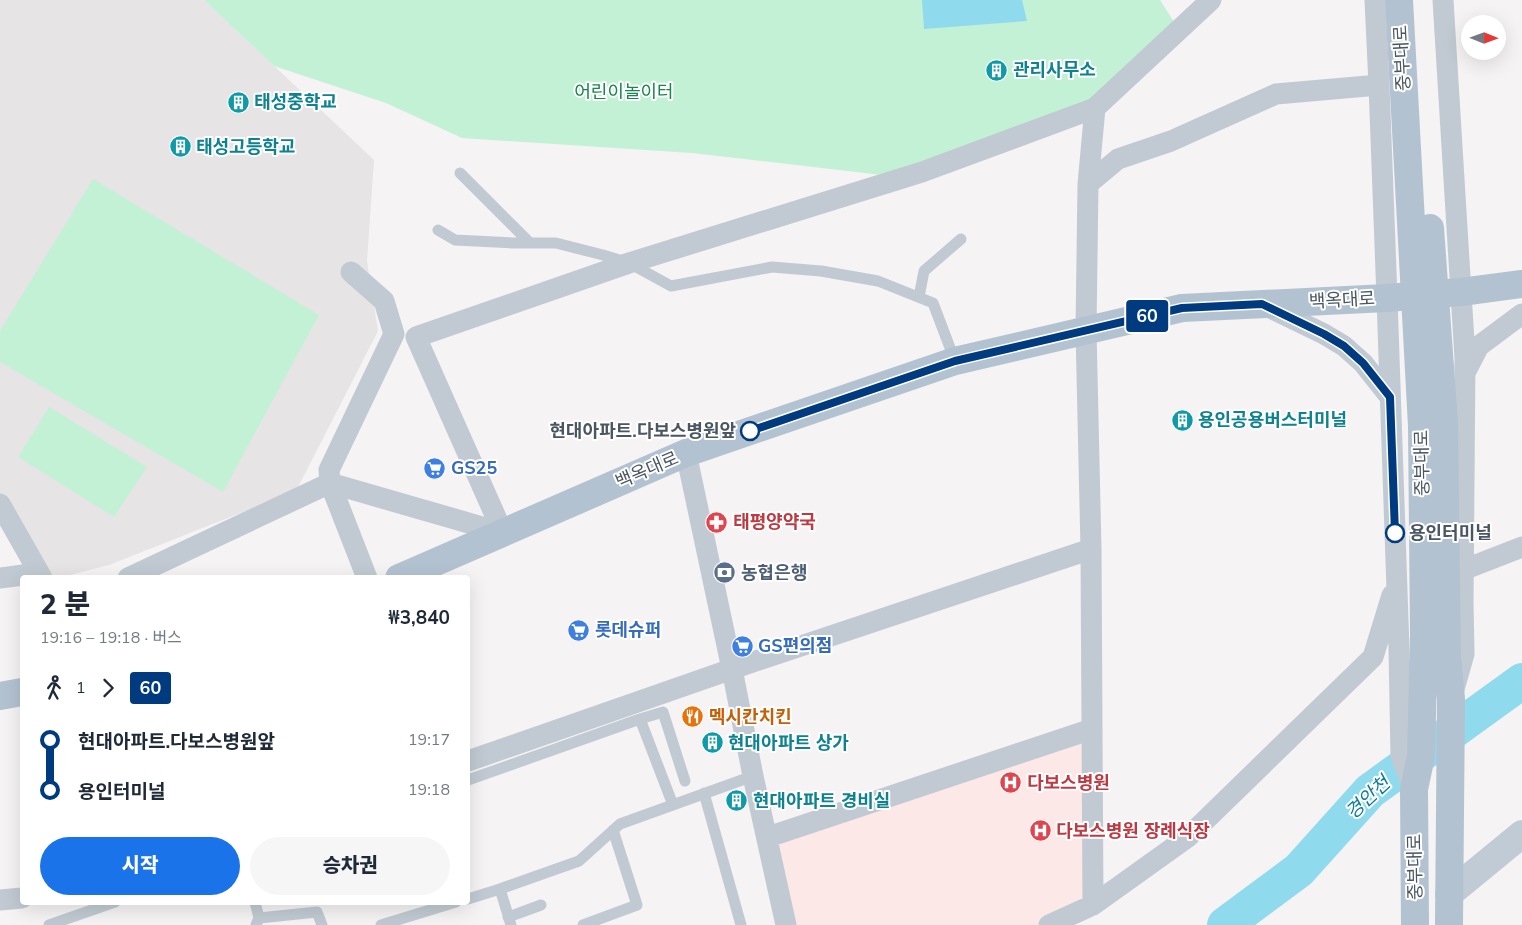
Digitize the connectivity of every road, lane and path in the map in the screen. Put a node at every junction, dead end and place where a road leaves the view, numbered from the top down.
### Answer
1 (1211, 0) edge
2 (1375, 0) edge
3 (1399, 0) edge
4 (1413, 0) edge
5 (1443, 0) edge
6 (1380, 85) junction
7 (1095, 108) junction
8 (460, 173) dead end
9 (1088, 184) junction
10 (438, 230) dead end
11 (961, 239) dead end
12 (528, 242) junction
13 (629, 263) junction
14 (350, 272) dead end
15 (1522, 284) edge
16 (1461, 292) junction
17 (919, 297) junction
18 (1387, 298) junction
19 (1262, 304) junction
20 (1522, 314) edge
21 (1086, 330) junction
22 (955, 361) junction
23 (1465, 373) junction
24 (1390, 397) junction
25 (1433, 424) junction
26 (686, 453) junction
27 (330, 483) junction
28 (0, 504) edge
29 (502, 533) junction
30 (1522, 547) edge
31 (1091, 549) junction
32 (1463, 570) junction
33 (20, 575) edge
34 (40, 575) edge
35 (134, 575) edge
36 (366, 575) edge
37 (406, 575) edge
38 (0, 578) edge
39 (1397, 580) junction
40 (1454, 610) junction
41 (732, 669) junction
42 (20, 692) edge
43 (0, 696) edge
44 (640, 719) junction
45 (1092, 729) junction
46 (470, 760) edge
47 (753, 776) junction
48 (470, 779) edge
49 (685, 781) dead end
50 (1414, 789) junction
51 (704, 793) junction
52 (673, 804) junction
53 (613, 830) junction
54 (1522, 834) edge
55 (768, 837) junction
56 (500, 889) junction
57 (1449, 894) junction
58 (20, 898) edge
59 (470, 898) edge
60 (0, 900) edge
61 (106, 905) edge
62 (255, 905) edge
63 (446, 905) edge
64 (541, 905) dead end
65 (1093, 905) junction
66 (510, 921) edge
67 (257, 922) edge
68 (49, 925) edge
69 (322, 925) edge
70 (380, 925) edge
71 (583, 925) edge
72 (741, 925) edge
73 (786, 925) edge
74 (1049, 925) edge
75 (1415, 925) edge
76 (1449, 925) edge

1 - 7 street
2 - 6 street
3 - 25 main road, 중부대로, bridge
4 - 25 main road, 중부대로, bridge
5 - 16 street
6 - 9 street
6 - 18 street
7 - 9 street
7 - 13 street
8 - 12 lane
9 - 21 street
10 - 12 lane
11 - 17 lane
12 - 13 lane
13 - 17 lane
13 - 29 street
14 - 27 street
15 - 16 main road, 백옥대로
16 - 18 main road, 백옥대로
16 - 23 street
17 - 22 lane
18 - 19 main road, 백옥대로
18 - 24 street
19 - 21 main road, 백옥대로
19 - 24 street
20 - 23 street
21 - 22 main road, 백옥대로
21 - 31 street
22 - 26 main road, 백옥대로
23 - 32 street
24 - 39 street
25 - 40 main road, 중부대로
25 - 50 main road, 중부대로
26 - 29 main road, 백옥대로
26 - 41 street
27 - 29 street
27 - 35 street
27 - 36 street
28 - 34 street
29 - 37 main road, 백옥대로
30 - 32 street
31 - 41 street
31 - 45 street
32 - 40 street
33 - 38 street
39 - 50 street
39 - 65 street
40 - 57 main road, 중부대로
41 - 46 street
41 - 47 street
42 - 43 main road
44 - 48 lane
44 - 49 lane
44 - 52 lane
45 - 55 street
45 - 65 street
47 - 51 lane
47 - 55 street
50 - 75 main road, 중부대로
51 - 52 lane
51 - 72 lane
52 - 53 lane
53 - 56 lane
53 - 71 lane
54 - 57 main road
55 - 73 street
56 - 59 lane
56 - 66 lane
57 - 76 main road, 중부대로
58 - 60 street
61 - 68 lane
62 - 67 lane
63 - 70 lane
64 - 66 lane
65 - 74 street
67 - 69 lane

